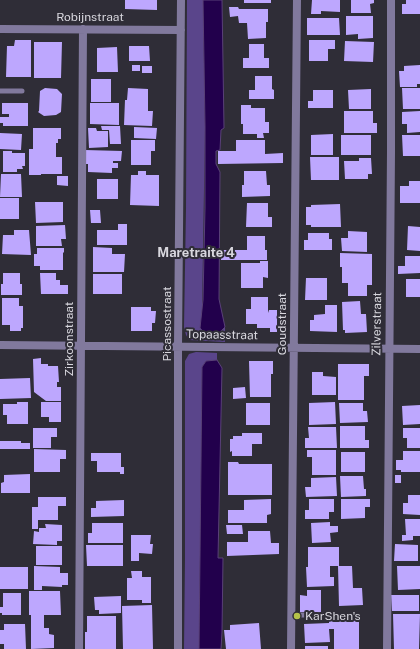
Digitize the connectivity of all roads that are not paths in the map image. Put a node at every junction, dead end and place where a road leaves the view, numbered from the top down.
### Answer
1 (181, 0) edge
2 (297, 0) edge
3 (391, 0) edge
4 (0, 29) edge
5 (83, 29) junction
6 (180, 30) junction
7 (22, 90) dead end
8 (0, 91) edge
9 (0, 345) edge
10 (81, 346) junction
11 (178, 346) junction
12 (294, 348) junction
13 (389, 349) junction
14 (420, 349) edge
15 (292, 615) junction
16 (327, 616) dead end
17 (79, 649) edge
18 (178, 649) edge
19 (291, 649) edge
20 (387, 649) edge

1 - 6 street, Picassostraat
2 - 12 street, Goudstraat
3 - 13 street, Zilverstraat
4 - 5 street, Robijnstraat
5 - 6 street, Robijnstraat
5 - 10 street, Zirkoonstraat
6 - 11 street, Picassostraat
7 - 8 lane
9 - 10 street, Topaasstraat
10 - 11 street, Topaasstraat
10 - 17 street, Zirkoonstraat
11 - 12 street, Topaasstraat
11 - 18 street, Picassostraat
12 - 13 street, Topaasstraat
12 - 15 street, Goudstraat
13 - 14 street, Topaasstraat
13 - 20 street, Zilverstraat
15 - 16 lane
15 - 19 street, Goudstraat

